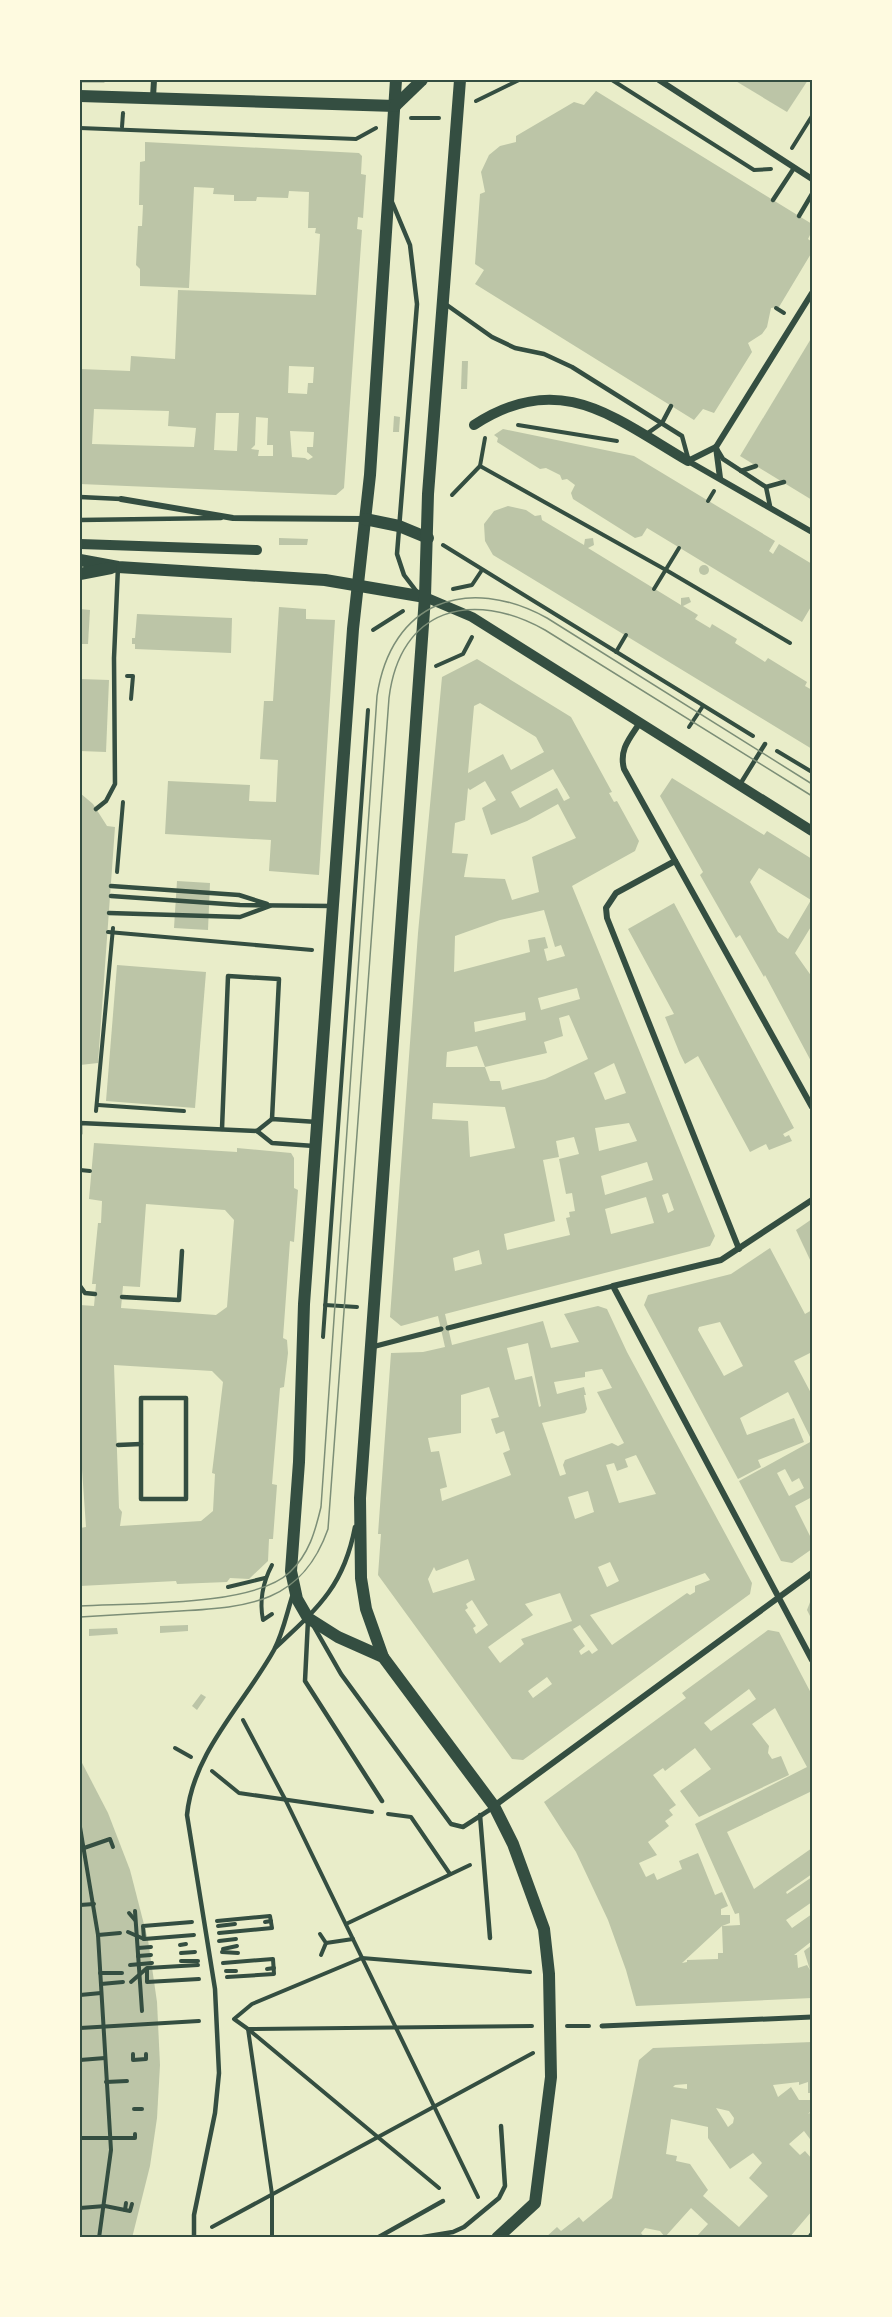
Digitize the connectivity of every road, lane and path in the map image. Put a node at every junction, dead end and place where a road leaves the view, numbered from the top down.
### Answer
1 (105, 80) edge
2 (154, 80) edge
3 (396, 80) edge
4 (422, 80) edge
5 (460, 80) edge
6 (517, 80) edge
7 (612, 80) edge
8 (659, 80) edge
9 (80, 81) edge
10 (80, 96) edge
11 (153, 97) junction
12 (395, 106) junction
13 (458, 111) junction
14 (393, 119) junction
15 (80, 128) edge
16 (795, 168) junction
17 (754, 170) dead end
18 (813, 178) edge
19 (813, 194) edge
20 (388, 195) junction
21 (773, 200) dead end
22 (799, 216) dead end
23 (813, 293) edge
24 (443, 303) junction
25 (671, 406) dead end
26 (662, 423) junction
27 (474, 424) dead end
28 (508, 424) dead end
29 (640, 432) junction
30 (486, 433) dead end
31 (716, 447) junction
32 (688, 461) junction
33 (480, 466) junction
34 (756, 466) dead end
35 (741, 471) junction
36 (720, 478) junction
37 (784, 482) dead end
38 (766, 487) junction
39 (452, 495) dead end
40 (80, 497) edge
41 (121, 499) joint
42 (770, 506) junction
43 (233, 518) junction
44 (365, 519) junction
45 (80, 520) edge
46 (399, 526) junction
47 (813, 532) edge
48 (428, 538) junction
49 (80, 544) edge
50 (679, 548) dead end
51 (257, 550) dead end
52 (80, 560) edge
53 (118, 567) junction
54 (666, 570) junction
55 (80, 574) edge
56 (358, 584) junction
57 (654, 589) dead end
58 (425, 597) junction
59 (481, 623) junction
60 (373, 630) dead end
61 (626, 635) dead end
62 (372, 642) dead end
63 (790, 643) dead end
64 (615, 652) junction
65 (419, 669) junction
66 (116, 674) junction
67 (368, 702) dead end
68 (703, 706) junction
69 (130, 708) dead end
70 (639, 724) junction
71 (689, 727) dead end
72 (765, 744) junction
73 (813, 772) edge
74 (739, 786) junction
75 (123, 791) dead end
76 (96, 809) dead end
77 (813, 831) edge
78 (675, 861) junction
79 (114, 886) joint
80 (111, 896) dead end
81 (272, 906) junction
82 (333, 906) junction
83 (112, 913) joint
84 (110, 932) junction
85 (316, 950) dead end
86 (813, 1107) edge
87 (272, 1119) junction
88 (317, 1122) junction
89 (93, 1124) junction
90 (222, 1129) junction
91 (258, 1131) junction
92 (80, 1134) edge
93 (315, 1147) junction
94 (80, 1170) edge
95 (90, 1171) dead end
96 (813, 1200) edge
97 (739, 1249) junction
98 (182, 1251) dead end
99 (80, 1286) edge
100 (613, 1286) junction
101 (96, 1294) dead end
102 (122, 1297) dead end
103 (304, 1304) junction
104 (325, 1305) junction
105 (373, 1308) junction
106 (448, 1328) dead end
107 (441, 1329) dead end
108 (323, 1341) dead end
109 (370, 1348) junction
110 (141, 1444) junction
111 (118, 1445) dead end
112 (359, 1505) junction
113 (813, 1573) edge
114 (265, 1578) dead end
115 (228, 1587) dead end
116 (294, 1591) junction
117 (779, 1598) junction
118 (308, 1618) junction
119 (274, 1649) junction
120 (383, 1657) junction
121 (813, 1660) edge
122 (237, 1708) junction
123 (222, 1780) dead end
124 (286, 1801) junction
125 (382, 1801) dead end
126 (494, 1806) junction
127 (480, 1815) junction
128 (80, 1827) edge
129 (104, 1841) junction
130 (113, 1847) dead end
131 (84, 1848) junction
132 (106, 1849) dead end
133 (484, 1858) junction
134 (450, 1874) junction
135 (94, 1904) junction
136 (80, 1905) edge
137 (135, 1911) dead end
138 (129, 1913) dead end
139 (136, 1920) junction
140 (271, 1921) dead end
141 (179, 1923) dead end
142 (346, 1924) junction
143 (208, 1927) dead end
144 (136, 1931) junction
145 (128, 1932) dead end
146 (120, 1933) dead end
147 (320, 1934) dead end
148 (98, 1935) junction
149 (489, 1938) dead end
150 (144, 1939) dead end
151 (353, 1939) junction
152 (320, 1941) dead end
153 (326, 1943) junction
154 (186, 1944) dead end
155 (180, 1945) dead end
156 (151, 1947) dead end
157 (138, 1948) junction
158 (320, 1948) dead end
159 (151, 1955) dead end
160 (321, 1955) dead end
161 (138, 1956) junction
162 (362, 1958) junction
163 (152, 1963) dead end
164 (139, 1964) junction
165 (130, 1965) dead end
166 (147, 1968) dead end
167 (274, 1968) dead end
168 (122, 1972) dead end
169 (100, 1973) junction
170 (549, 1974) junction
171 (238, 1976) dead end
172 (201, 1979) dead end
173 (140, 1981) junction
174 (123, 1982) dead end
175 (131, 1982) dead end
176 (101, 1984) junction
177 (101, 1993) junction
178 (80, 1995) edge
179 (142, 2011) dead end
180 (813, 2017) edge
181 (199, 2021) dead end
182 (602, 2025) joint
183 (103, 2026) junction
184 (396, 2026) junction
185 (551, 2026) junction
186 (80, 2028) edge
187 (248, 2029) junction
188 (551, 2043) junction
189 (133, 2054) dead end
190 (146, 2054) dead end
191 (105, 2058) junction
192 (80, 2060) edge
193 (127, 2081) dead end
194 (106, 2082) junction
195 (434, 2106) junction
196 (134, 2109) dead end
197 (142, 2109) dead end
198 (501, 2126) dead end
199 (135, 2134) dead end
200 (378, 2137) junction
201 (80, 2138) edge
202 (110, 2139) junction
203 (441, 2189) dead end
204 (272, 2194) junction
205 (443, 2201) dead end
206 (126, 2203) dead end
207 (132, 2204) dead end
208 (105, 2206) junction
209 (80, 2208) edge
210 (125, 2210) junction
211 (485, 2212) junction
212 (212, 2227) dead end
213 (99, 2238) edge
214 (194, 2238) edge
215 (273, 2238) edge
216 (377, 2238) edge
217 (417, 2238) edge
218 (497, 2238) edge

1 - 9 lane
2 - 11 street
3 - 12 main road
4 - 12 main road
5 - 13 main road
6 - 13 path
7 - 17 path
8 - 16 street
10 - 11 main road
11 - 12 main road
12 - 14 main road
13 - 14 path
13 - 24 main road
14 - 15 path
14 - 20 main road
16 - 18 street
16 - 21 lane
19 - 22 lane
20 - 44 main road
20 - 46 lane
23 - 31 street
24 - 26 lane
24 - 48 main road
25 - 26 lane
26 - 29 lane
26 - 32 lane
27 - 29 street
28 - 29 path
29 - 32 street
30 - 33 path
31 - 32 street
31 - 35 lane
31 - 36 street
32 - 36 street
33 - 39 path
33 - 54 path
34 - 35 lane
35 - 38 lane
36 - 42 street
37 - 38 lane
38 - 42 lane
40 - 41 lane
41 - 43 street
42 - 47 street
43 - 44 street
43 - 45 lane
44 - 46 main road
44 - 56 main road
46 - 48 main road
46 - 58 lane
48 - 58 main road
48 - 64 path
49 - 51 street
50 - 54 path
52 - 53 main road
53 - 55 main road
53 - 56 main road
53 - 66 lane
54 - 57 path
54 - 63 path
56 - 58 main road
56 - 82 main road
58 - 59 street
58 - 65 main road
59 - 65 path
59 - 70 street
60 - 62 path
61 - 64 path
64 - 68 path
65 - 105 main road
66 - 69 path
66 - 76 lane
67 - 104 path
68 - 71 path
68 - 72 path
70 - 74 street
70 - 78 street
72 - 73 path
72 - 74 lane
74 - 77 street
75 - 79 path
78 - 86 street
78 - 97 street
79 - 81 lane
80 - 81 lane
81 - 82 lane
81 - 83 lane
82 - 88 main road
83 - 84 path
84 - 85 path
84 - 89 path
87 - 88 lane
87 - 90 lane
87 - 91 lane
88 - 93 main road
89 - 90 lane
89 - 92 lane
90 - 91 lane
91 - 93 lane
93 - 103 main road
94 - 95 path
96 - 97 street
97 - 100 street
98 - 102 lane
99 - 101 lane
100 - 106 street
100 - 117 street
103 - 104 path
103 - 116 main road
104 - 105 path
104 - 108 path
105 - 109 main road
107 - 109 street
109 - 112 main road
110 - 110 lane
110 - 111 lane
112 - 118 lane
112 - 120 main road
113 - 117 street
114 - 115 path
116 - 118 main road
116 - 119 lane
117 - 121 street
117 - 126 street
118 - 119 lane
118 - 120 main road
118 - 125 lane
118 - 127 lane
119 - 122 lane
120 - 126 main road
122 - 124 path
122 - 214 lane
123 - 124 path
124 - 134 path
124 - 142 path
126 - 127 lane
126 - 170 main road
127 - 133 lane
128 - 131 path
129 - 130 path
129 - 131 path
129 - 132 path
131 - 135 path
133 - 134 path
133 - 149 lane
134 - 142 path
135 - 136 path
135 - 148 path
137 - 139 path
138 - 139 path
139 - 144 path
140 - 143 path
141 - 150 path
142 - 151 path
144 - 145 path
144 - 157 path
146 - 148 path
147 - 153 path
148 - 169 path
151 - 153 path
151 - 162 path
152 - 153 path
153 - 158 path
153 - 160 path
154 - 155 path
156 - 157 path
157 - 161 path
159 - 161 path
161 - 164 path
162 - 170 path
162 - 184 path
162 - 187 path
163 - 164 path
164 - 165 path
164 - 173 path
166 - 172 path
167 - 171 path
168 - 169 path
169 - 176 path
170 - 185 main road
173 - 175 path
173 - 179 path
174 - 176 path
176 - 177 path
177 - 178 path
177 - 183 path
180 - 182 street
181 - 183 path
182 - 185 path
183 - 186 path
183 - 191 path
184 - 185 path
184 - 187 path
184 - 195 path
185 - 188 main road
187 - 200 path
187 - 204 path
188 - 195 path
188 - 218 main road
189 - 190 path
191 - 192 path
191 - 194 path
193 - 194 path
194 - 202 path
195 - 200 path
195 - 211 path
196 - 197 path
198 - 211 lane
199 - 202 path
200 - 203 path
200 - 204 path
201 - 202 path
202 - 208 path
204 - 212 path
204 - 215 path
205 - 216 lane
206 - 210 path
207 - 210 path
208 - 209 path
208 - 210 path
208 - 213 path
211 - 217 lane

